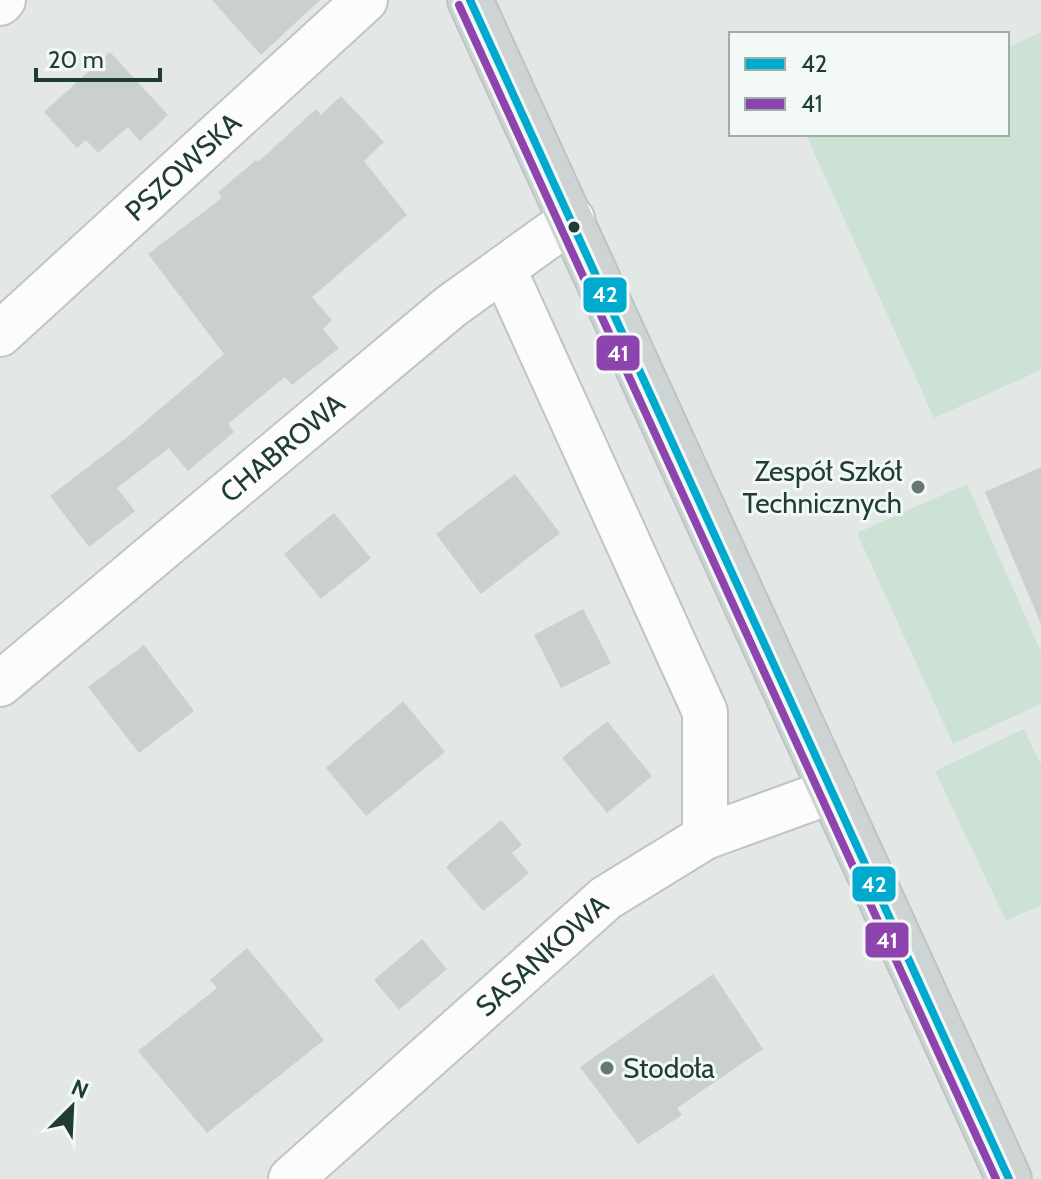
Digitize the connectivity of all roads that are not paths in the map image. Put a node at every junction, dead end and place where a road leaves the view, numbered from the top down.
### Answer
1 (365, 0) edge
2 (470, 0) edge
3 (572, 219) junction
4 (504, 270) junction
5 (0, 334) edge
6 (0, 684) edge
7 (832, 791) junction
8 (705, 837) junction
9 (291, 1179) edge
10 (1009, 1179) edge

1 - 5 street, PSZOWSKA
2 - 3 main road
3 - 4 street, CHABROWA
3 - 7 main road
4 - 6 street, CHABROWA
4 - 8 street
7 - 8 street, SASANKOWA
7 - 10 main road
8 - 9 street, SASANKOWA

